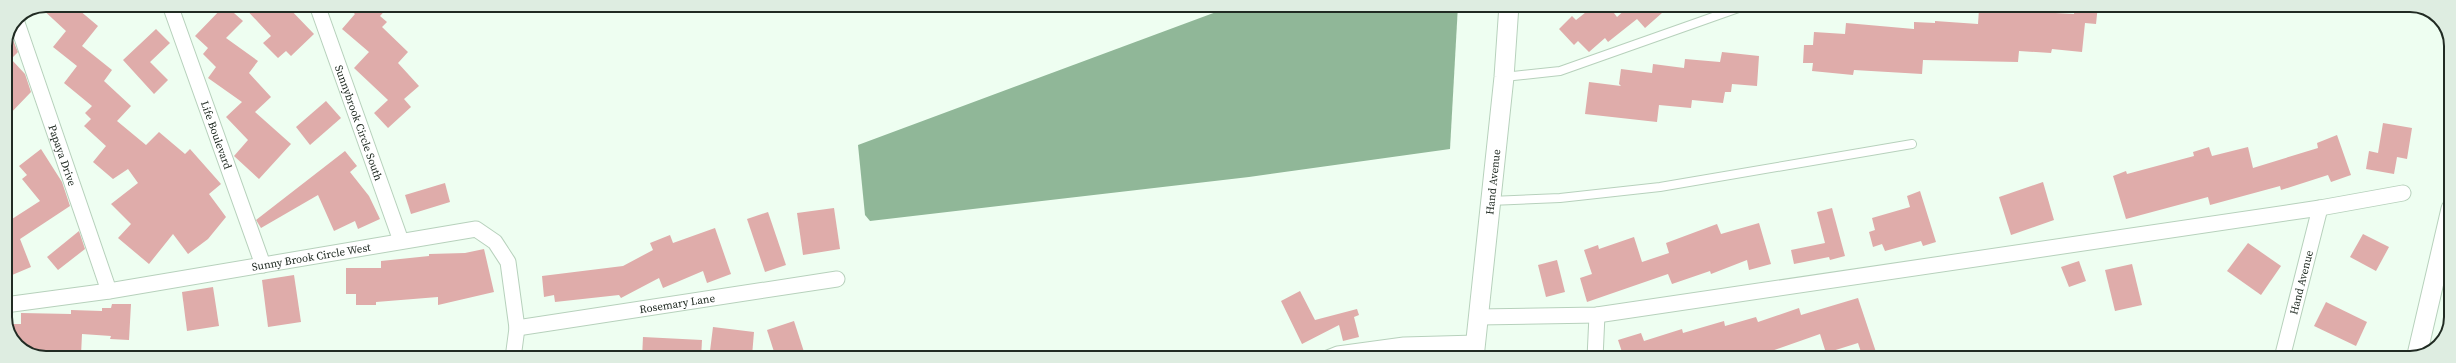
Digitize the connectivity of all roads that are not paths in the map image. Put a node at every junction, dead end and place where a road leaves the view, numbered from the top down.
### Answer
1 (173, 12) edge
2 (319, 12) edge
3 (1509, 12) edge
4 (1726, 12) edge
5 (18, 27) edge
6 (1504, 77) junction
7 (1912, 144) dead end
8 (2403, 193) dead end
9 (1490, 201) junction
10 (2320, 208) junction
11 (2444, 239) edge
12 (401, 241) junction
13 (263, 265) junction
14 (837, 279) dead end
15 (109, 291) junction
16 (12, 303) edge
17 (1597, 315) junction
18 (1478, 317) junction
19 (517, 328) junction
20 (1475, 350) edge
21 (2418, 350) edge
22 (514, 351) edge
23 (1360, 351) edge
24 (1595, 351) edge
25 (2284, 351) edge

1 - 13 street, Life Boulevard
2 - 12 street, Sunnybrook Circle South
3 - 6 street, Hand Avenue
4 - 6 lane
5 - 15 street, Papaya Drive
6 - 9 street, Hand Avenue
7 - 9 lane
8 - 10 street
9 - 18 street, Hand Avenue
10 - 17 street
10 - 25 street, Hand Avenue
11 - 21 street
12 - 13 street, Sunny Brook Circle West
12 - 19 street, Sunny Brook Circle West
13 - 15 street, Sunny Brook Circle West
14 - 19 street, Rosemary Lane
15 - 16 street, Sunny Brook Circle West
17 - 18 street
17 - 24 street
18 - 20 street, Hand Avenue
19 - 22 street, Sunny Brook Circle West
20 - 23 street

